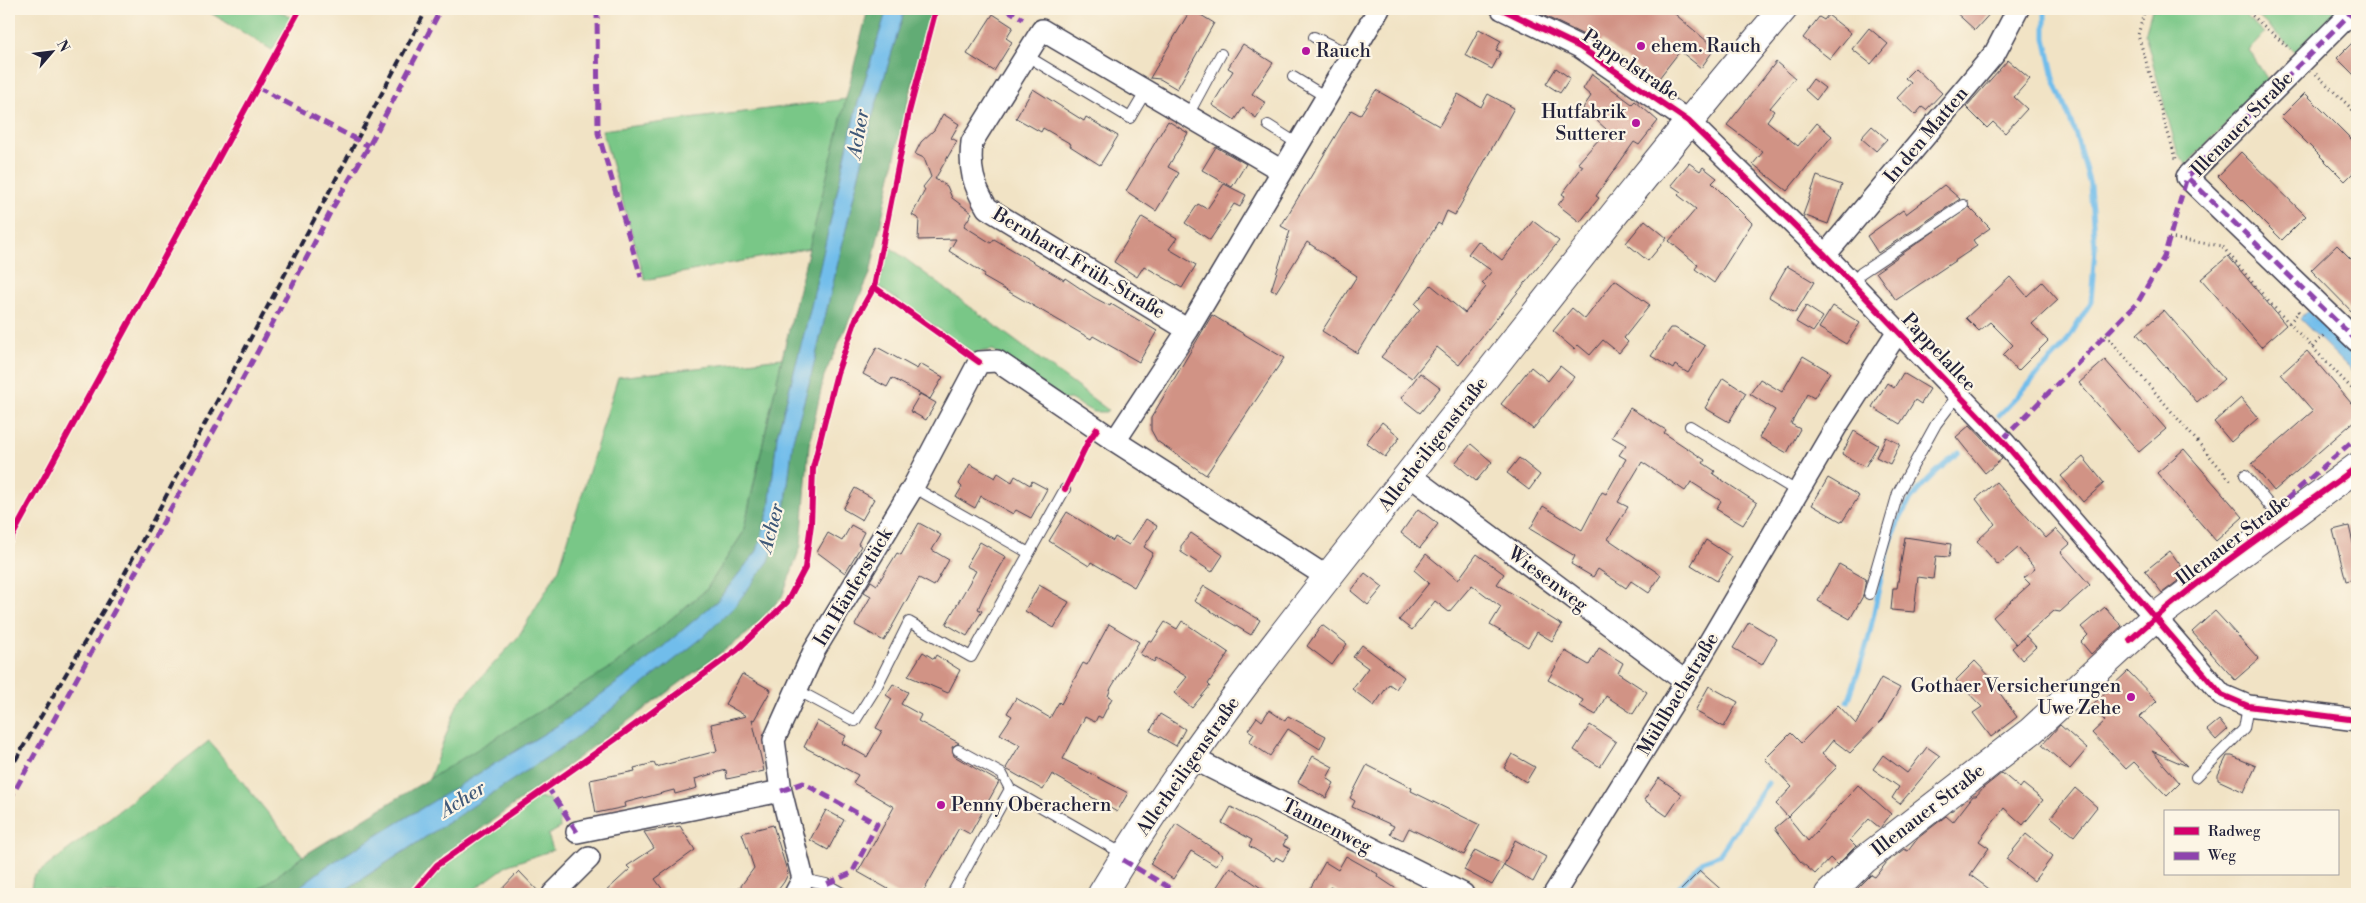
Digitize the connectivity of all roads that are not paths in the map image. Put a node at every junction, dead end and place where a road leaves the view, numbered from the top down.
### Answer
1 (1502, 9) edge
2 (1783, 9) edge
3 (2018, 9) edge
4 (2355, 9) edge
5 (1372, 11) edge
6 (1314, 37) dead end
7 (1221, 54) dead end
8 (1351, 55) junction
9 (1027, 56) junction
10 (1293, 77) dead end
11 (1146, 91) junction
12 (1326, 97) junction
13 (1188, 115) junction
14 (1688, 122) junction
15 (1268, 125) dead end
16 (1298, 144) junction
17 (1282, 171) junction
18 (1963, 205) dead end
19 (1825, 255) junction
20 (1852, 283) junction
21 (1188, 330) junction
22 (1898, 331) junction
23 (2357, 341) edge
24 (1958, 394) junction
25 (1690, 426) dead end
26 (1115, 441) junction
27 (2357, 467) edge
28 (1409, 475) junction
29 (2245, 475) dead end
30 (913, 487) junction
31 (1066, 489) dead end
32 (1798, 492) junction
33 (2283, 521) junction
34 (1030, 553) junction
35 (1327, 577) junction
36 (1869, 594) dead end
37 (2154, 618) junction
38 (1686, 682) junction
39 (797, 690) junction
40 (2248, 706) junction
41 (2357, 720) edge
42 (958, 750) dead end
43 (1190, 757) junction
44 (2196, 777) dead end
45 (1010, 789) junction
46 (781, 790) junction
47 (577, 832) dead end
48 (1126, 855) junction
49 (589, 858) dead end
50 (799, 887) edge
51 (553, 894) edge
52 (844, 894) edge
53 (952, 894) edge
54 (1102, 894) edge
55 (1463, 894) edge
56 (1554, 894) edge
57 (1829, 894) edge

1 - 14 street, Pappelstraße
2 - 14 street, Allerheiligenstraße
3 - 19 street, In den Matten
4 - 23 street, Illenauer Straße
5 - 8 street
6 - 8 lane
7 - 13 lane
8 - 12 street
9 - 11 street, Bernhard-Früh-Straße
9 - 11 lane
9 - 21 street, Bernhard-Früh-Straße
10 - 12 lane
11 - 13 street, Bernhard-Früh-Straße
12 - 16 street
13 - 17 street, Bernhard-Früh-Straße
14 - 19 street, Pappelallee
14 - 28 street, Allerheiligenstraße
15 - 16 lane
16 - 17 street
17 - 21 street
18 - 20 lane
19 - 20 street, Pappelallee
20 - 22 street, Pappelallee
21 - 26 street
22 - 24 street, Pappelallee
22 - 32 street, Mühlbachstraße
24 - 36 lane
24 - 37 street, Pappelallee
25 - 32 lane
26 - 30 street, Im Hänferstück
26 - 35 street
27 - 33 street, Illenauer Straße
28 - 35 street, Allerheiligenstraße
28 - 38 street, Wiesenweg
29 - 33 lane
30 - 34 lane
30 - 39 street, Im Hänferstück
31 - 34 lane
32 - 38 street, Mühlbachstraße
33 - 37 street, Illenauer Straße
34 - 39 lane
35 - 43 street, Allerheiligenstraße
37 - 40 street, Pappelallee
37 - 57 street, Illenauer Straße
38 - 56 street, Mühlbachstraße
39 - 46 street, Im Hänferstück
40 - 41 street, Pappelallee
40 - 44 lane
42 - 45 lane
43 - 48 street, Allerheiligenstraße
43 - 55 street, Tannenweg
45 - 48 lane
45 - 53 lane
46 - 47 street
46 - 50 street, Im Hänferstück
48 - 54 street, Allerheiligenstraße
49 - 51 street
50 - 52 lane, Im Hänferstück

